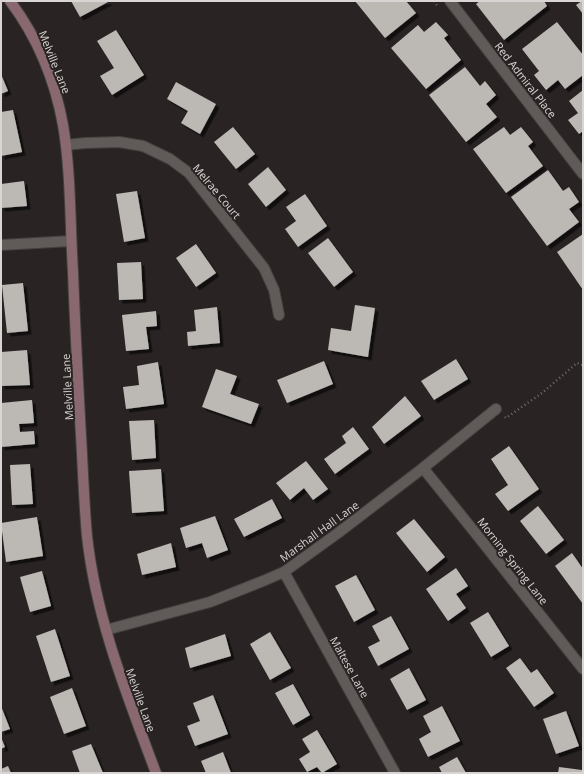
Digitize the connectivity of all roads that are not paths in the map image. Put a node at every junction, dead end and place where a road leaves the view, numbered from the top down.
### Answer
1 (10, 1) edge
2 (450, 1) edge
3 (66, 145) junction
4 (583, 174) edge
5 (71, 241) junction
6 (1, 245) edge
7 (279, 315) dead end
8 (496, 408) road end
9 (423, 468) junction
10 (284, 572) junction
11 (106, 630) junction
12 (583, 669) edge
13 (156, 773) edge
14 (395, 773) edge

1 - 3 street, Melville Lane
2 - 4 street, Red Admiral Place
3 - 5 street, Melville Lane
3 - 7 street, Melrae Court
5 - 6 street
5 - 11 street, Melville Lane
8 - 9 street, Marshall Hall Lane
9 - 10 street, Marshall Hall Lane
9 - 12 street, Morning Spring Lane
10 - 11 street, Marshall Hall Lane
10 - 14 street, Maltese Lane
11 - 13 street, Melville Lane

